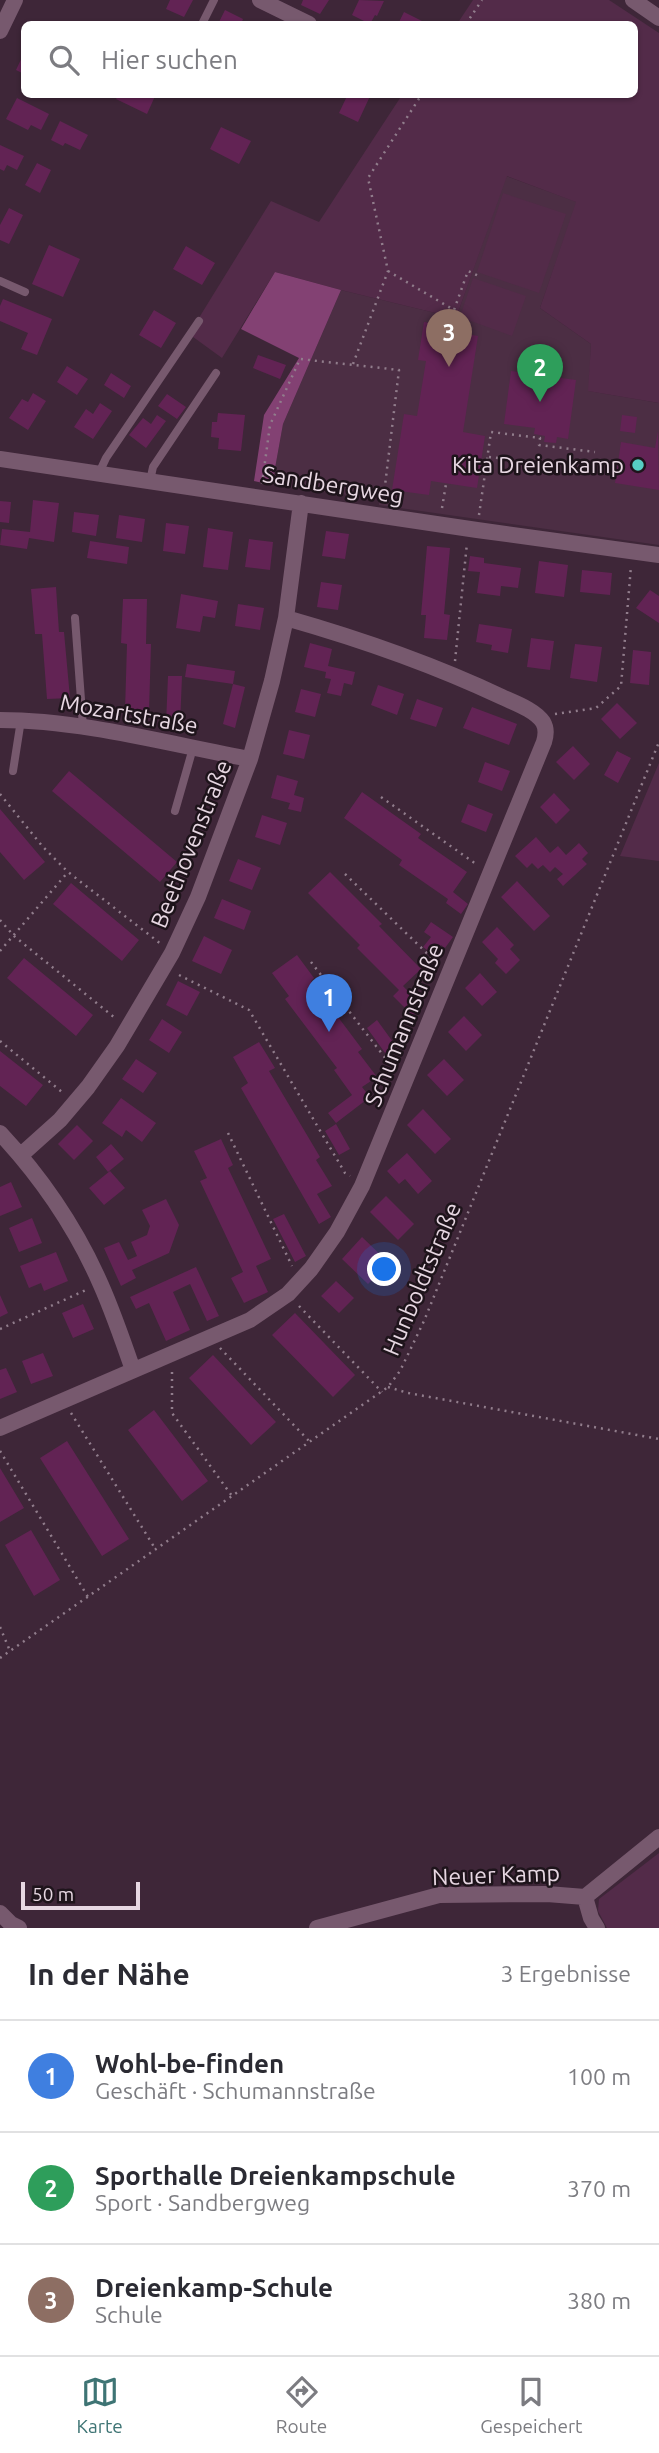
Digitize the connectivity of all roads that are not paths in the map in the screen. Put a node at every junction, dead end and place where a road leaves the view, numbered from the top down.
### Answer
1 (14, 0) edge
2 (214, 0) edge
3 (260, 0) edge
4 (633, 0) edge
5 (659, 18) edge
6 (204, 21) edge
7 (303, 21) edge
8 (0, 31) edge
9 (0, 281) edge
10 (25, 292) dead end
11 (199, 321) dead end
12 (216, 373) dead end
13 (0, 459) edge
14 (99, 473) junction
15 (150, 481) junction
16 (301, 503) junction
17 (659, 555) edge
18 (75, 618) dead end
19 (286, 618) junction
20 (0, 720) edge
21 (21, 720) junction
22 (83, 727) junction
23 (193, 748) junction
24 (250, 759) junction
25 (13, 771) dead end
26 (175, 811) dead end
27 (0, 1133) edge
28 (21, 1155) junction
29 (134, 1370) junction
30 (0, 1428) edge
31 (659, 1837) edge
32 (585, 1897) junction
33 (0, 1913) edge
34 (19, 1928) edge
35 (317, 1928) edge
36 (597, 1928) edge

1 - 8 street
2 - 6 lane
3 - 7 street
4 - 5 street
9 - 10 lane
11 - 14 lane
12 - 15 lane
13 - 14 street, Sandbergweg
14 - 15 street, Sandbergweg
15 - 16 street, Sandbergweg
16 - 17 street, Sandbergweg
16 - 19 street, Beethovenstraße
18 - 22 lane
19 - 24 street, Beethovenstraße
19 - 29 street, Schumannstraße
20 - 21 street, Mozartstraße
21 - 22 street, Mozartstraße
21 - 25 lane
22 - 23 street, Mozartstraße
23 - 24 street, Mozartstraße
23 - 26 lane
24 - 28 street, Beethovenstraße
27 - 28 street
28 - 29 street
29 - 30 street, Schumannstraße
31 - 32 street, Neuer Kamp
32 - 35 street, Neuer Kamp
32 - 36 street
33 - 34 street

